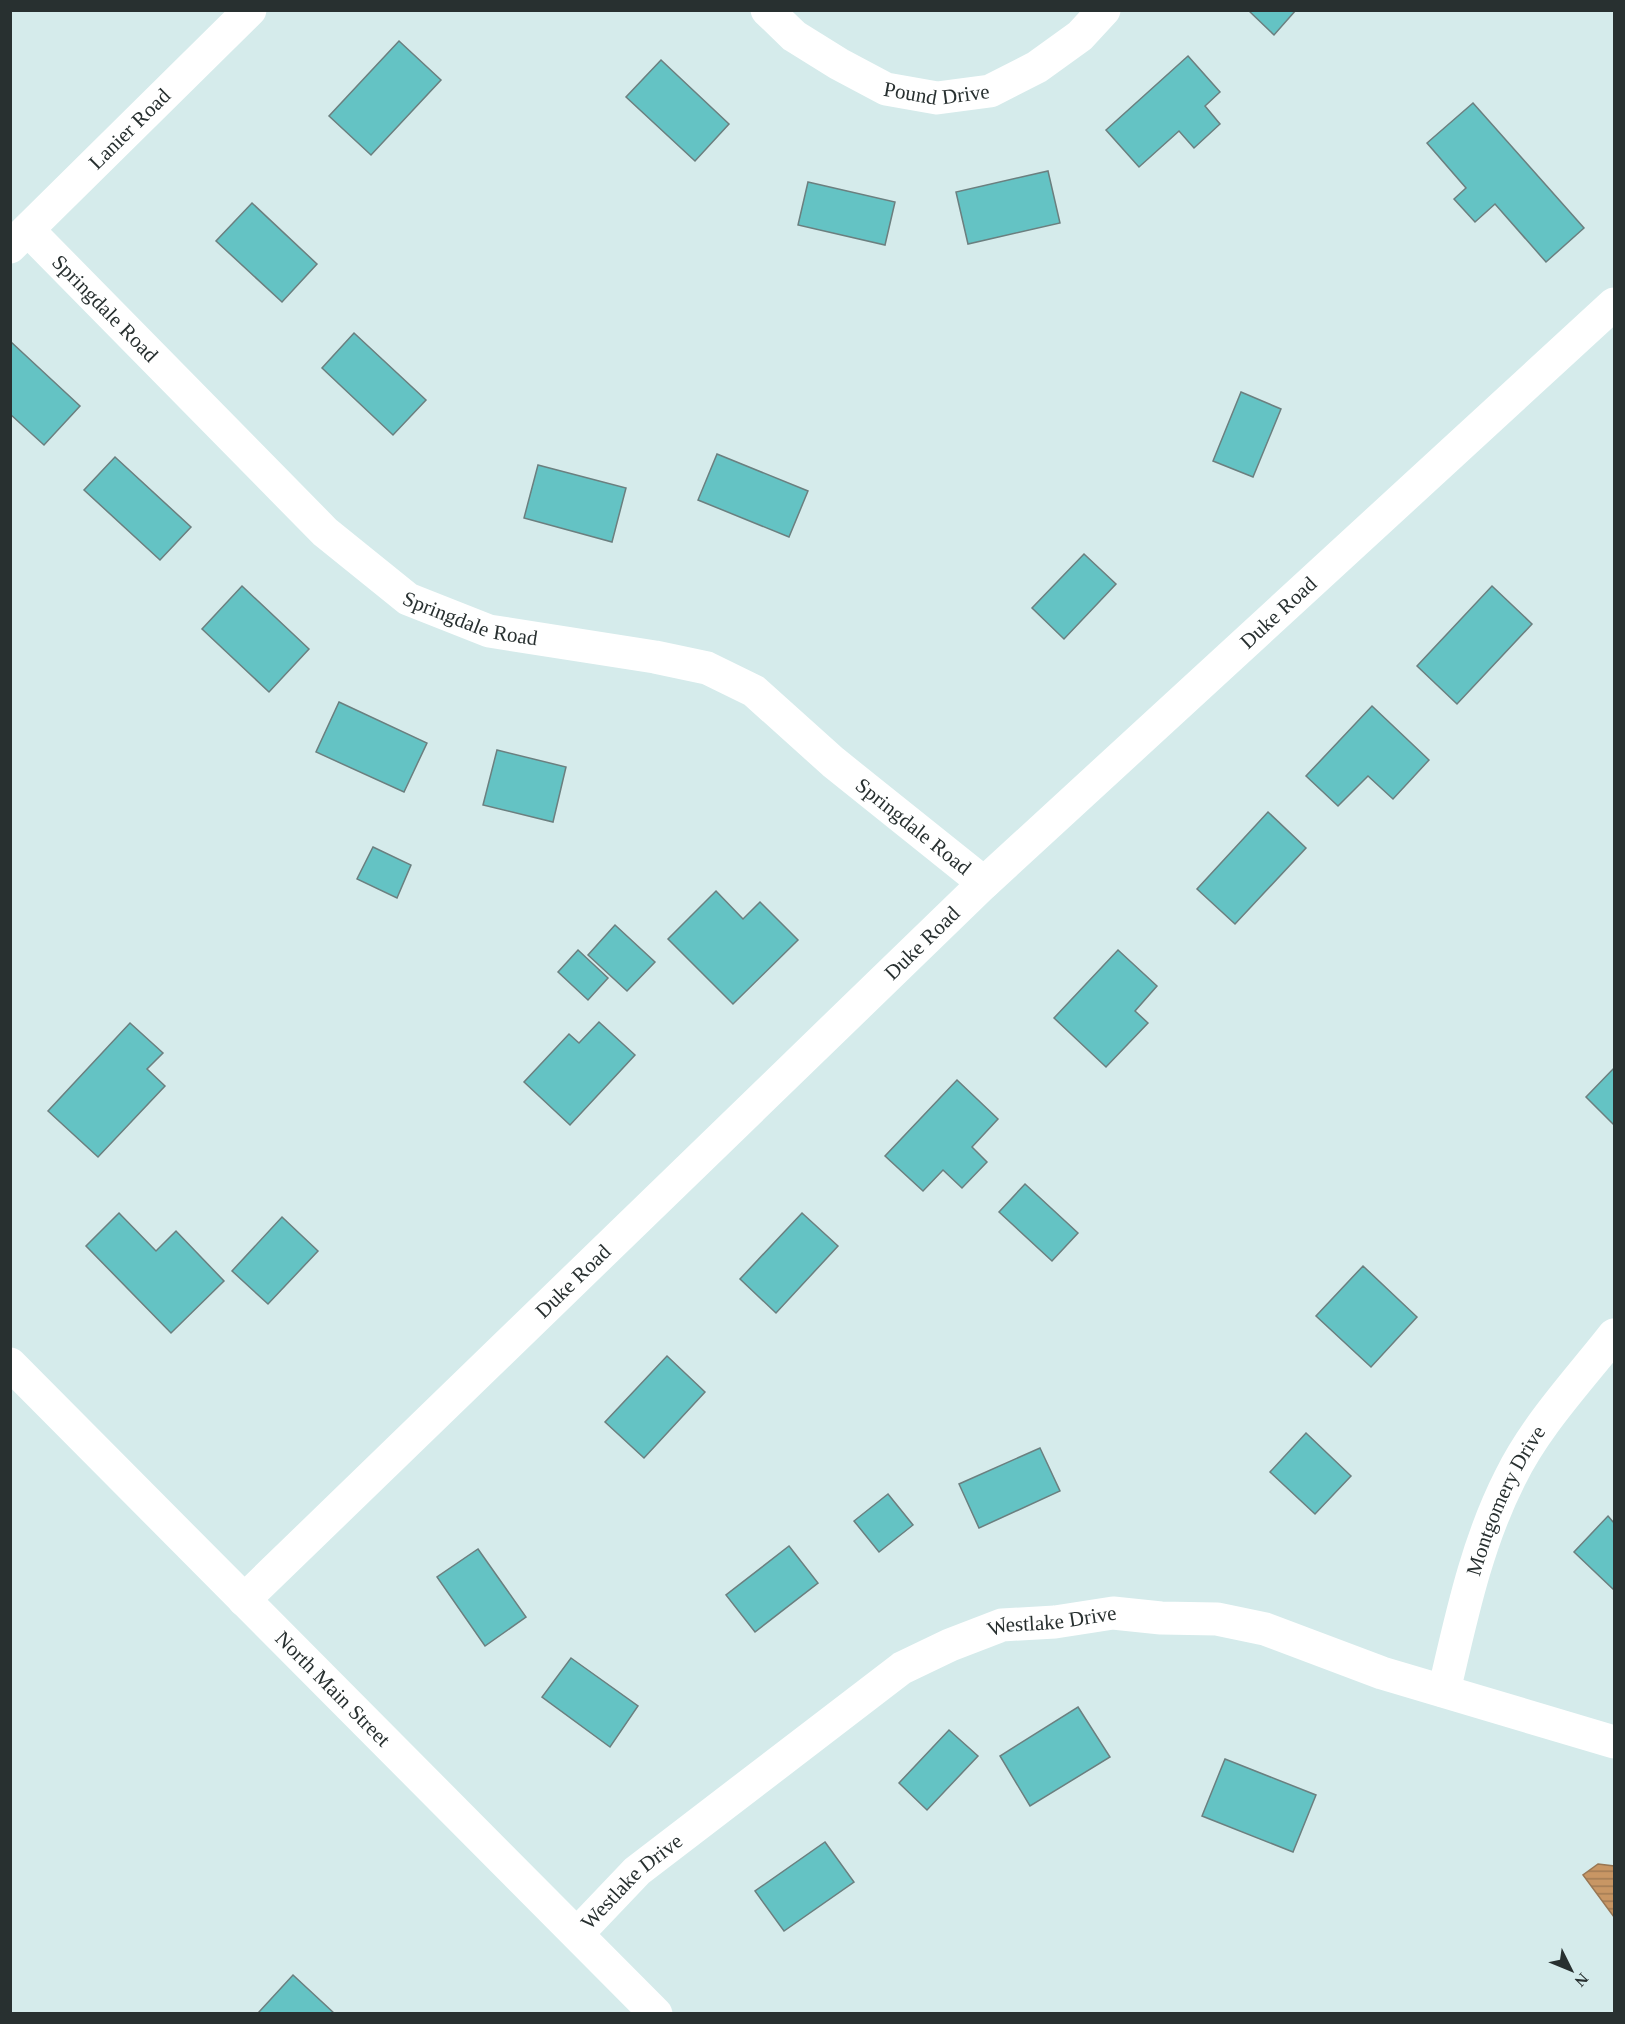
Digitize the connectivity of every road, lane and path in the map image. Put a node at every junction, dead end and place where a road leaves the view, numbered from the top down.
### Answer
1 (250, 10) edge
2 (767, 10) edge
3 (1104, 10) edge
4 (19, 238) edge
5 (1614, 304) edge
6 (984, 883) junction
7 (1614, 1335) edge
8 (10, 1364) edge
9 (244, 1600) junction
10 (1444, 1691) junction
11 (1614, 1742) edge
12 (577, 1934) junction
13 (657, 2013) edge

1 - 4 street, Lanier Road
2 - 3 street, Pound Drive
4 - 6 street, Springdale Road
5 - 6 street, Duke Road
6 - 9 street, Duke Road
7 - 10 street, Montgomery Drive
8 - 9 street, North Main Street
9 - 12 street, North Main Street
10 - 11 street, Westlake Drive
10 - 12 street, Westlake Drive
12 - 13 street, North Main Street

